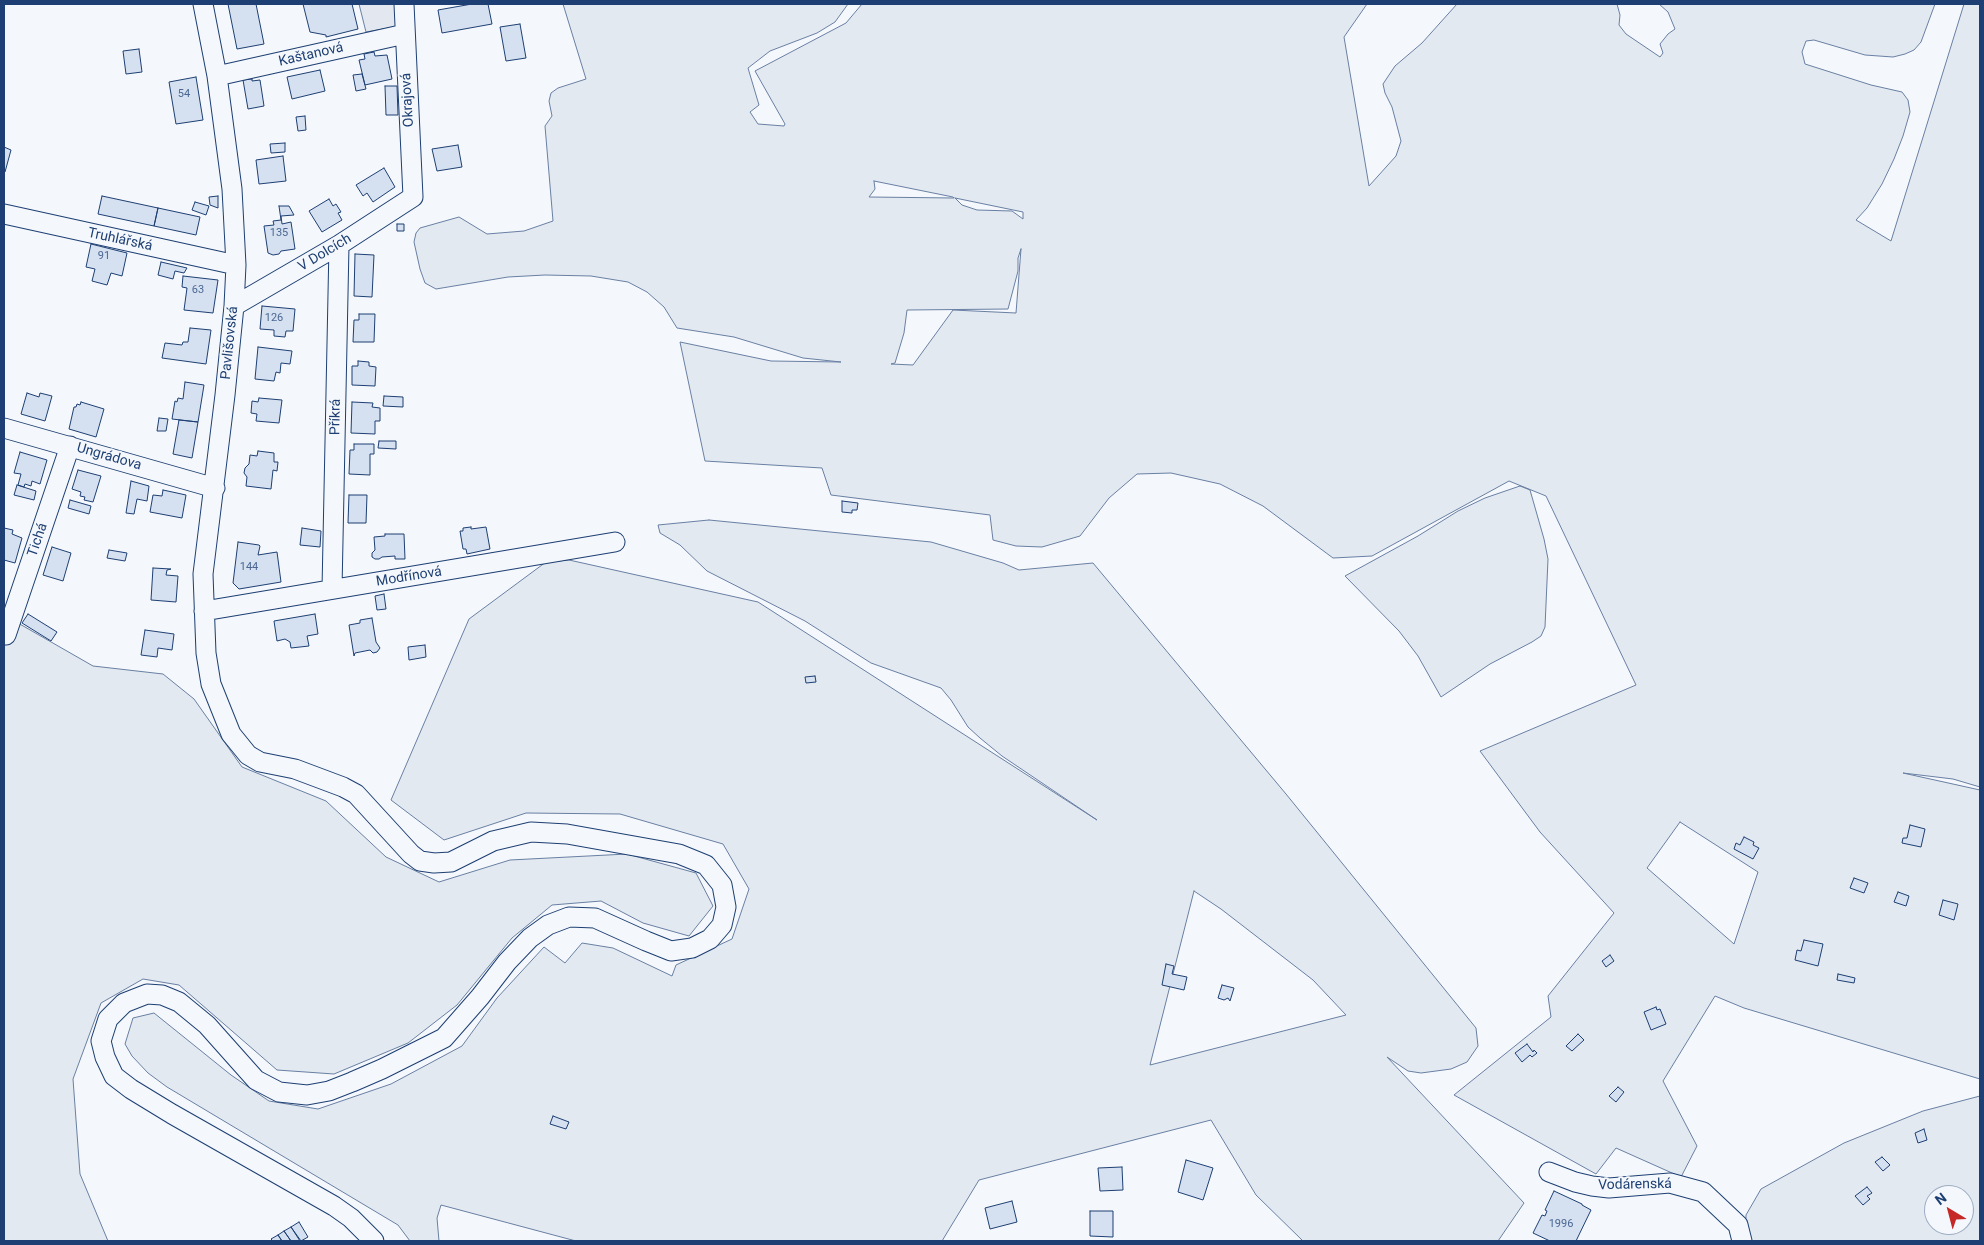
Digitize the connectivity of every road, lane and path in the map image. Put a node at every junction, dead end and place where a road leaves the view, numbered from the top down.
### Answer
1 (203, 4) edge
2 (404, 4) edge
3 (405, 34) junction
4 (217, 76) junction
5 (413, 197) joint
6 (4, 214) edge
7 (339, 245) junction
8 (236, 265) junction
9 (234, 306) junction
10 (4, 428) edge
11 (70, 446) junction
12 (215, 488) junction
13 (614, 542) dead end
14 (332, 589) junction
15 (204, 611) junction
16 (6, 635) dead end
17 (1549, 1172) dead end
18 (1740, 1233) edge
19 (374, 1241) edge

1 - 4 street, Pavlišovská
2 - 3 street, Okrajová
3 - 4 street, Kaštanová
3 - 5 street, Okrajová
4 - 8 street, Pavlišovská
5 - 7 street, V Dolcích
6 - 8 street, Truhlářská
7 - 9 street, V Dolcích
7 - 14 street, Příkrá
8 - 9 street, Pavlišovská
9 - 12 street, Pavlišovská
10 - 11 street, Ungrádova
11 - 12 street, Ungrádova
11 - 16 street, Tichá
12 - 15 street, Pavlišovská
13 - 14 street, Modřínová
14 - 15 street, Modřínová
15 - 19 street, Pavlišovská
17 - 18 street, Vodárenská

